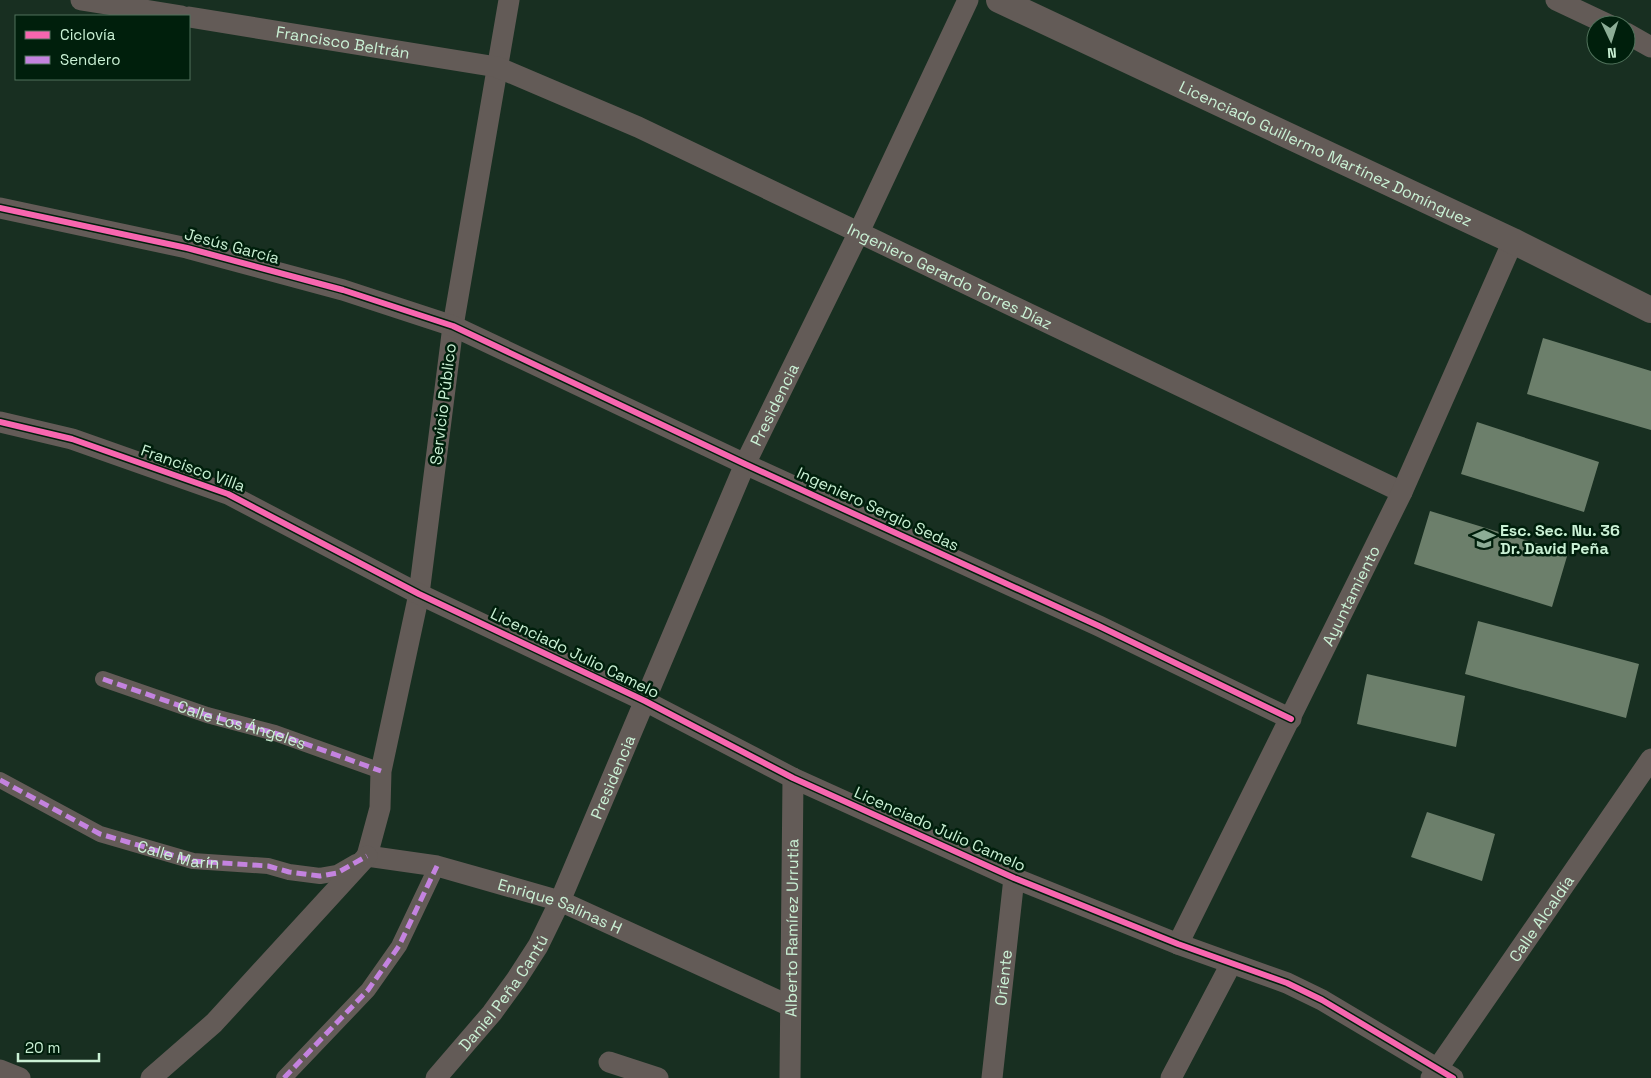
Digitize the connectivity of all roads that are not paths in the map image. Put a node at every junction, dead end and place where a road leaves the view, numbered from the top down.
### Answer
1 (80, 0) edge
2 (509, 0) edge
3 (968, 0) edge
4 (999, 0) edge
5 (1556, 0) edge
6 (176, 15) edge
7 (1588, 15) edge
8 (190, 17) edge
9 (1636, 39) edge
10 (1651, 47) edge
11 (497, 67) junction
12 (0, 208) edge
13 (859, 232) junction
14 (1513, 241) junction
15 (1651, 310) edge
16 (453, 326) junction
17 (0, 422) edge
18 (744, 464) junction
19 (1402, 492) junction
20 (419, 594) junction
21 (103, 679) dead end
22 (645, 701) junction
23 (1291, 719) junction
24 (1651, 759) edge
25 (381, 771) junction
26 (793, 778) junction
27 (0, 780) edge
28 (367, 856) junction
29 (436, 866) junction
30 (1014, 878) junction
31 (560, 901) junction
32 (1178, 944) junction
33 (1231, 964) junction
34 (790, 1006) junction
35 (609, 1062) dead end
36 (0, 1070) edge
37 (1440, 1075) edge
38 (20, 1078) edge
39 (152, 1078) edge
40 (284, 1078) edge
41 (436, 1078) edge
42 (657, 1078) edge
43 (790, 1078) edge
44 (992, 1078) edge
45 (1171, 1078) edge

1 - 6 street
2 - 11 street, Servicio Público
3 - 13 street, Presidencia
4 - 14 street, Licenciado Guillermo Martínez Domínguez
5 - 7 street
8 - 11 street, Francisco Beltrán
9 - 10 street
11 - 13 street, Ingeniero Gerardo Torres Díaz
11 - 16 street, Servicio Público
12 - 16 street, Jesús García
13 - 18 street, Presidencia
13 - 19 street, Ingeniero Gerardo Torres Díaz
14 - 15 street, Licenciado Guillermo Martínez Domínguez
14 - 19 street, Ayuntamiento
16 - 18 street, Ingeniero Sergio Sedas
16 - 20 street, Servicio Público
17 - 20 street, Francisco Villa
18 - 22 street, Presidencia
18 - 23 street, Ingeniero Sergio Sedas
19 - 23 street, Ayuntamiento
20 - 22 street, Licenciado Julio Camelo
20 - 25 street, Servicio Público
21 - 25 street, Calle Los Ángeles
22 - 26 street, Licenciado Julio Camelo
22 - 31 street, Presidencia
23 - 32 street, Ayuntamiento
24 - 37 street, Calle Alcaldía
25 - 28 street, Servicio Público
26 - 30 street, Licenciado Julio Camelo
26 - 34 street, Alberto Ramírez Urrutia
27 - 28 street, Calle Marín
28 - 29 street, Enrique Salinas H
28 - 39 street
29 - 31 street, Enrique Salinas H
29 - 40 street
30 - 32 street, Licenciado Julio Camelo
30 - 44 street, Oriente
31 - 34 street, Enrique Salinas H
31 - 41 street, Daniel Peña Cantú
32 - 33 street, Licenciado Julio Camelo
33 - 37 street, Licenciado Julio Camelo
33 - 45 street
34 - 43 street, Alberto Ramírez Urrutia
35 - 42 street
36 - 38 street

